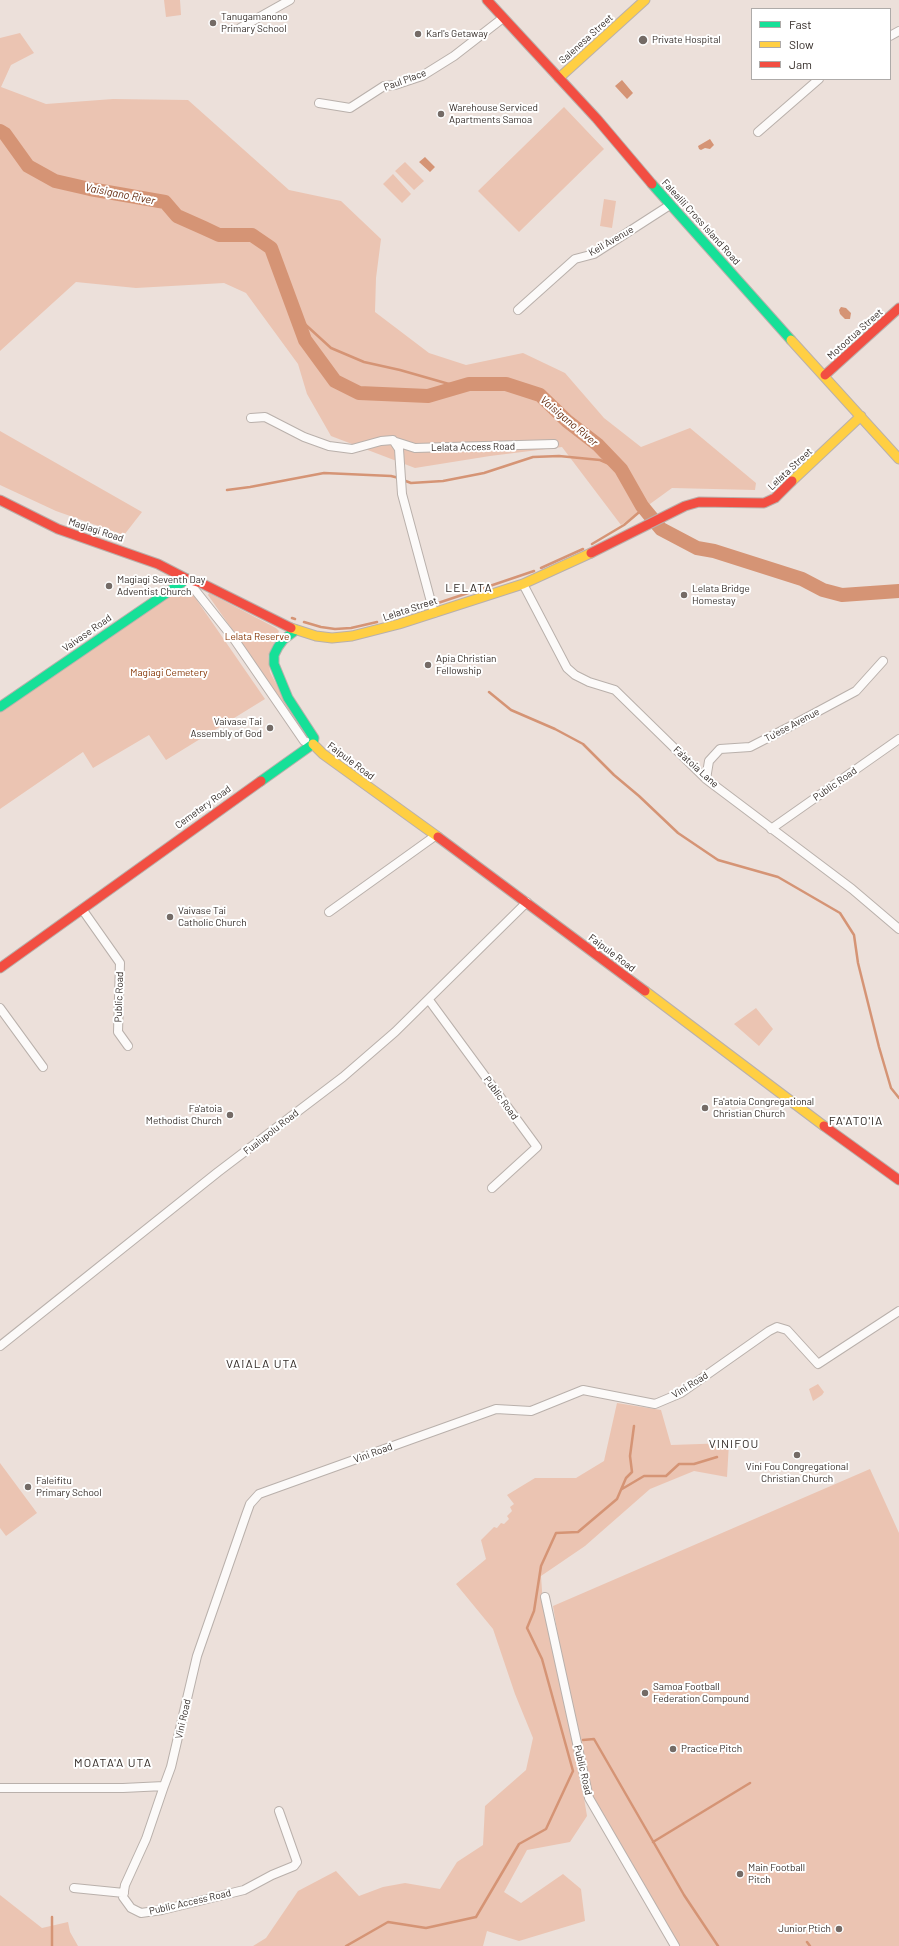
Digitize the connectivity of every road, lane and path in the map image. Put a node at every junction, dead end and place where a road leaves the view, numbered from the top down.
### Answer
1 (290, 0) edge
2 (487, 0) edge
3 (645, 0) edge
4 (503, 18) junction
5 (240, 28) dead end
6 (559, 78) junction
7 (818, 80) edge
8 (319, 103) dead end
9 (758, 132) dead end
10 (670, 205) junction
11 (899, 308) edge
12 (518, 310) dead end
13 (825, 375) junction
14 (860, 416) junction
15 (251, 418) dead end
16 (393, 440) junction
17 (554, 444) dead end
18 (899, 459) edge
19 (0, 500) edge
20 (187, 579) junction
21 (523, 584) junction
22 (434, 613) junction
23 (296, 630) junction
24 (883, 661) dead end
25 (0, 707) edge
26 (899, 739) edge
27 (313, 744) junction
28 (706, 779) junction
29 (771, 829) junction
30 (435, 836) junction
31 (527, 902) junction
32 (82, 909) junction
33 (329, 912) dead end
34 (899, 929) edge
35 (0, 968) edge
36 (429, 1000) junction
37 (0, 1008) edge
38 (128, 1046) dead end
39 (43, 1067) dead end
40 (899, 1180) edge
41 (492, 1188) dead end
42 (899, 1311) edge
43 (0, 1346) edge
44 (545, 1597) dead end
45 (164, 1786) junction
46 (0, 1788) edge
47 (279, 1811) dead end
48 (74, 1888) dead end
49 (124, 1893) junction
50 (675, 1946) edge

1 - 5 street
2 - 4 main road, Falealili Cross Island Road
3 - 6 main road, Salenesa Street
4 - 6 main road, Falealili Cross Island Road
4 - 8 street, Paul Place
6 - 10 main road, Falealili Cross Island Road
7 - 9 street
10 - 12 street, Keil Avenue
10 - 13 main road, Falealili Cross Island Road
11 - 13 main road, Motootua Street
13 - 14 main road, Falealili Cross Island Road
14 - 18 main road, Falealili Cross Island Road
14 - 21 main road, Lelata Street
15 - 16 street, Lelata Access Road
16 - 17 street, Lelata Access Road
16 - 22 street
19 - 20 main road, Magiagi Road
20 - 23 main road, Lelata Street
20 - 25 main road, Vaivase Road
20 - 27 street
21 - 22 main road, Lelata Street
21 - 28 street, Fa'atoia Lane
22 - 23 main road, Lelata Street
23 - 27 main road
24 - 28 street, Tu'ese Avenue
26 - 29 street, Public Road
27 - 30 main road, Faipule Road
27 - 32 main road, Cemetery Road
28 - 29 street, Fa'atoia Lane
29 - 34 street, Fa'atoia Lane
30 - 31 main road, Faipule Road
30 - 33 street
31 - 36 street, Fuaiupolu Road
31 - 40 main road, Faipule Road
32 - 35 main road, Cemetery Road
32 - 38 street, Public Road
36 - 41 street, Public Road
36 - 43 street, Fuaiupolu Road
37 - 39 street
42 - 45 street, Vini Road
44 - 50 street, Public Road
45 - 46 street
45 - 49 street
47 - 49 street, Public Access Road
48 - 49 street

